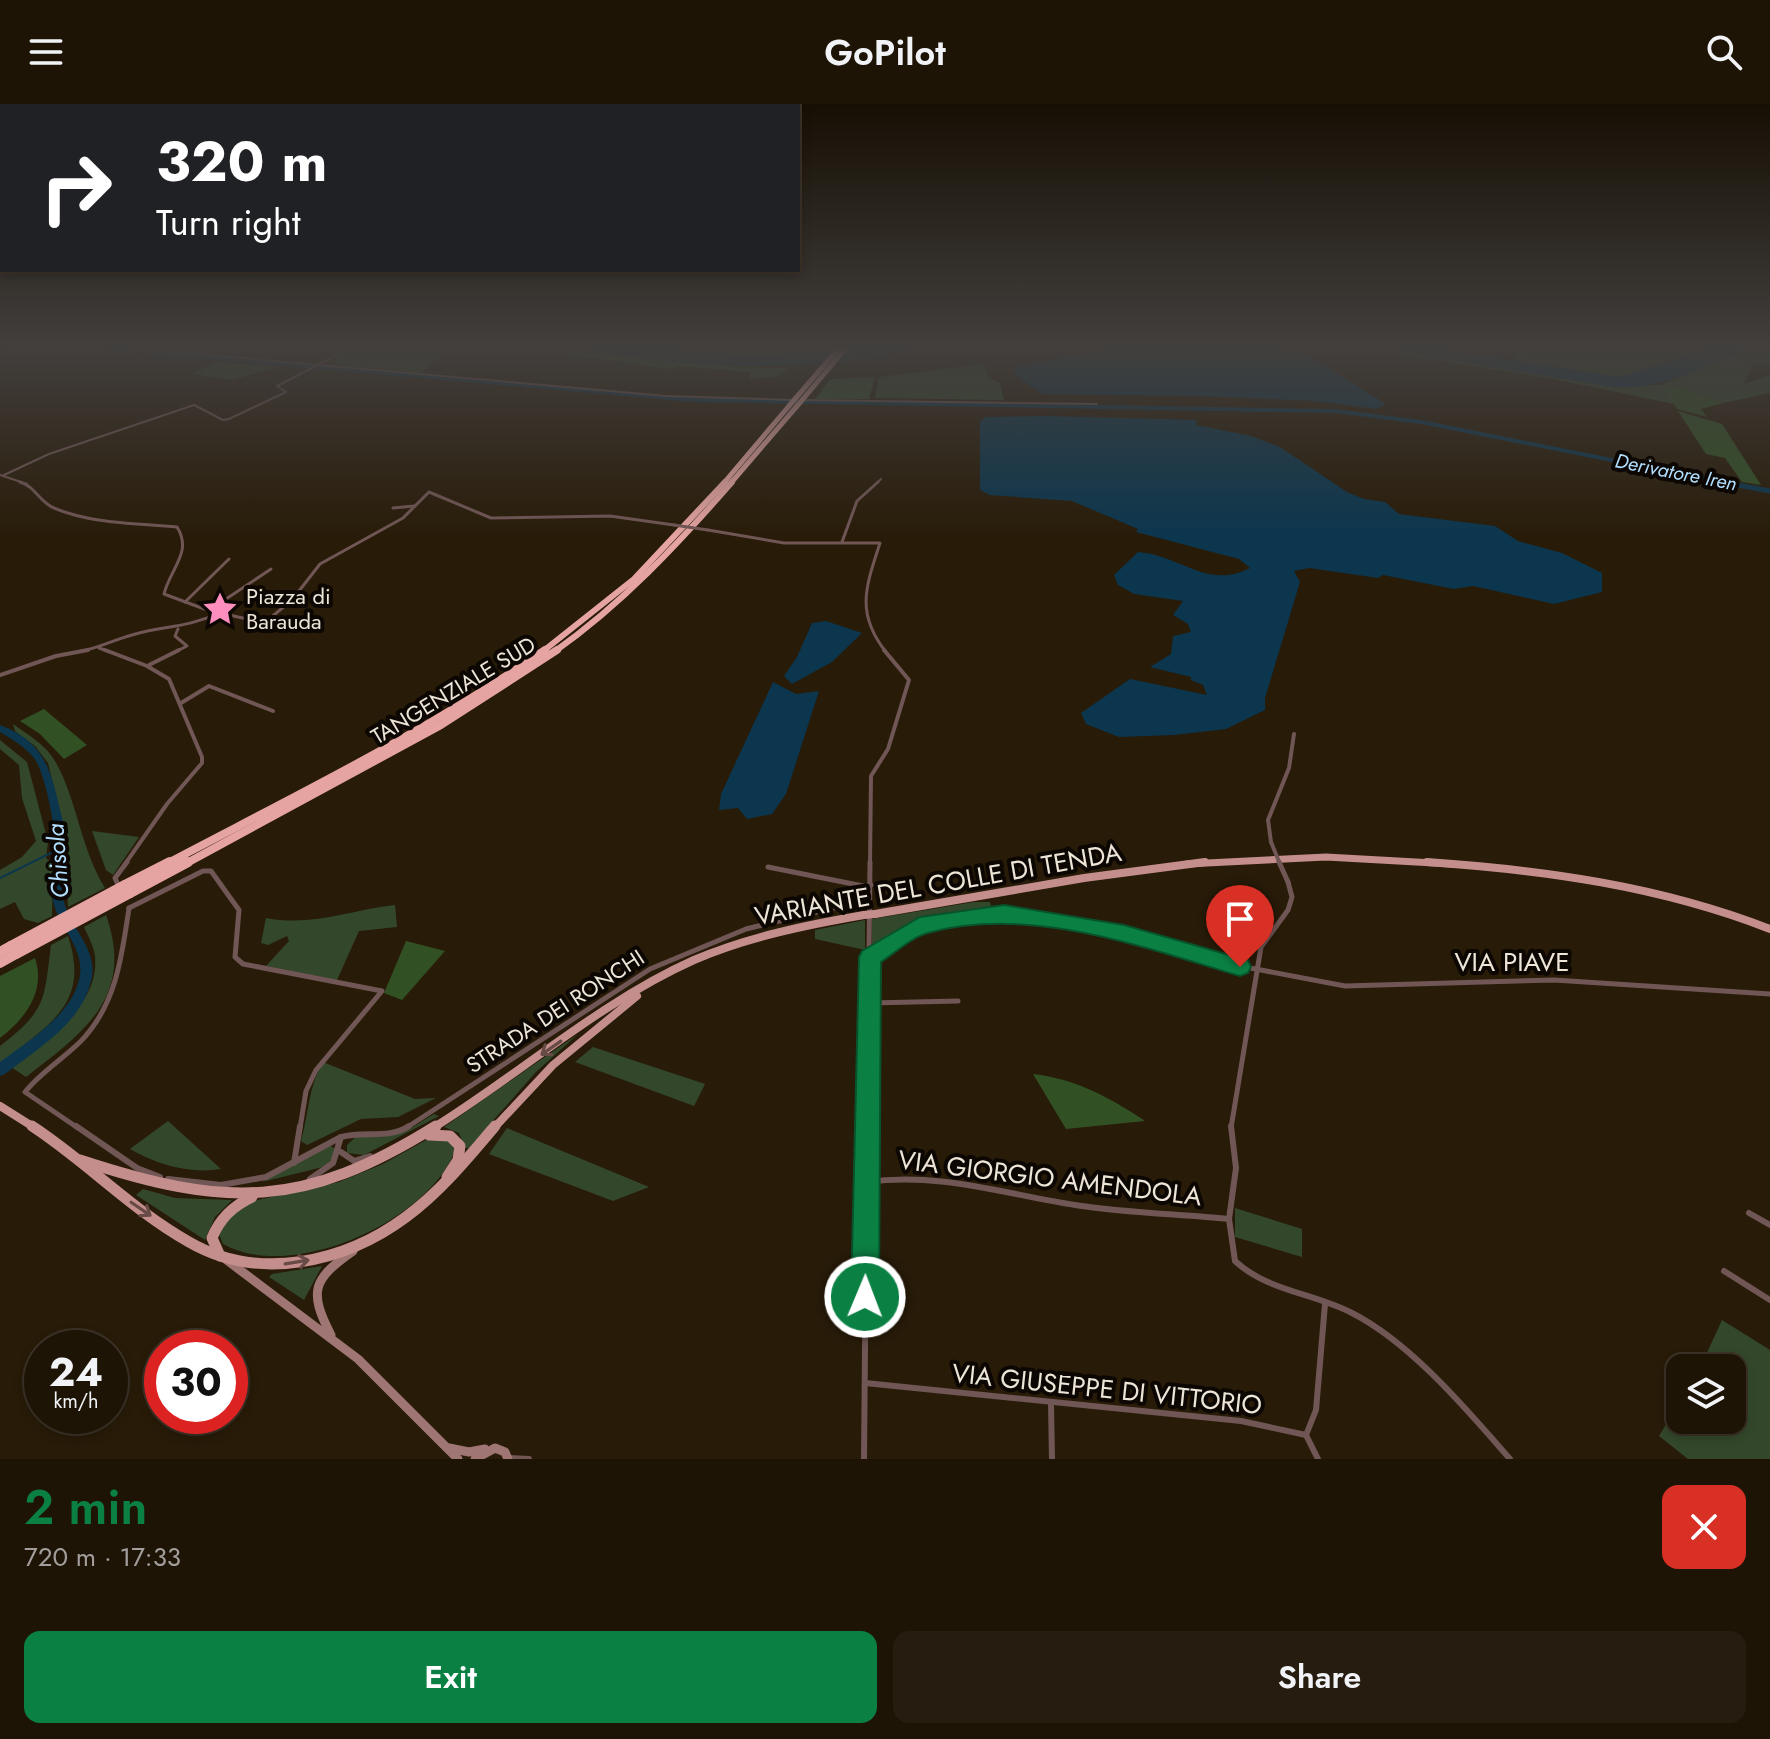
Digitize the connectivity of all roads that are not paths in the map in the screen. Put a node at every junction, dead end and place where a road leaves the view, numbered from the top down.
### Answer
1 (176, 411) edge
2 (206, 411) edge
3 (245, 411) edge
4 (788, 411) edge
5 (1, 475) edge
6 (881, 479) dead end
7 (414, 506) junction
8 (393, 508) dead end
9 (842, 542) junction
10 (229, 559) dead end
11 (271, 569) dead end
12 (185, 602) junction
13 (209, 610) junction
14 (221, 612) junction
15 (178, 629) junction
16 (99, 648) junction
17 (147, 666) junction
18 (0, 675) edge
19 (181, 703) junction
20 (273, 711) dead end
21 (1294, 734) dead end
22 (768, 867) dead end
23 (871, 885) junction
24 (863, 886) junction
25 (129, 908) junction
26 (1770, 929) edge
27 (13, 950) junction
28 (0, 952) edge
29 (870, 957) junction
30 (0, 963) edge
31 (1256, 969) junction
32 (664, 975) junction
33 (1770, 994) edge
34 (958, 1001) dead end
35 (870, 1003) junction
36 (5, 1109) edge
37 (424, 1135) junction
38 (341, 1137) junction
39 (341, 1152) junction
40 (388, 1154) junction
41 (80, 1160) junction
42 (294, 1163) junction
43 (867, 1182) junction
44 (301, 1186) junction
45 (258, 1194) junction
46 (426, 1204) junction
47 (1749, 1213) dead end
48 (1229, 1219) junction
49 (1770, 1225) edge
50 (364, 1244) junction
51 (222, 1258) junction
52 (1724, 1271) dead end
53 (1770, 1300) edge
54 (1325, 1304) junction
55 (333, 1338) junction
56 (865, 1383) junction
57 (1051, 1404) junction
58 (1306, 1435) junction
59 (449, 1448) junction
60 (488, 1449) junction
61 (508, 1458) edge
62 (458, 1459) edge
63 (475, 1459) edge
64 (529, 1459) edge
65 (864, 1459) edge
66 (1052, 1459) edge
67 (1318, 1459) edge
68 (1510, 1459) edge

1 - 5 street
2 - 3 street
4 - 27 highway, TANGENZIALE SUD, bridge
5 - 12 street
6 - 9 street
7 - 8 street
7 - 9 street, bridge
7 - 14 street
9 - 23 street
10 - 12 street
11 - 13 street
12 - 13 street
13 - 14 street
14 - 15 street
15 - 16 street
15 - 17 street
16 - 17 street
16 - 18 street
17 - 19 street
19 - 20 street
19 - 25 street
21 - 31 street, bridge
22 - 24 street
23 - 24 street, STRADA DEI RONCHI
23 - 29 street
24 - 38 street, STRADA DEI RONCHI
25 - 42 street
25 - 42 street
26 - 32 main road, VARIANTE DEL COLLE DI TENDA, bridge
27 - 28 highway, TANGENZIALE SUD
27 - 30 highway, TANGENZIALE SUD
29 - 31 street, VIA PIAVE
29 - 35 street
31 - 33 street, VIA PIAVE
31 - 48 street
32 -> 37 main road, VARIANTE DEL COLLE DI TENDA
32 - 46 main road
34 - 35 street
35 - 43 street
36 - 41 main road
37 - 40 main road, VARIANTE DEL COLLE DI TENDA
37 - 46 main road
38 - 39 street
38 - 42 street
39 - 40 street
39 - 44 street
40 - 44 main road, VARIANTE DEL COLLE DI TENDA
41 - 45 main road, VARIANTE DEL COLLE DI TENDA
41 -> 51 main road
43 - 48 street, VIA GIORGIO AMENDOLA
43 - 56 street
44 - 45 main road, VARIANTE DEL COLLE DI TENDA
45 - 51 main road
46 - 50 main road
47 - 49 street
48 - 54 street
51 -> 50 main road
50 - 55 street
51 - 55 street
52 - 53 street
54 - 58 street
54 - 68 street
55 - 59 street
56 - 57 street, VIA GIUSEPPE DI VITTORIO
56 - 65 street
57 - 58 street, VIA GIUSEPPE DI VITTORIO
57 - 66 street
58 - 67 street
59 - 60 street
59 - 62 street
60 - 61 street
60 - 63 street
61 - 64 street

